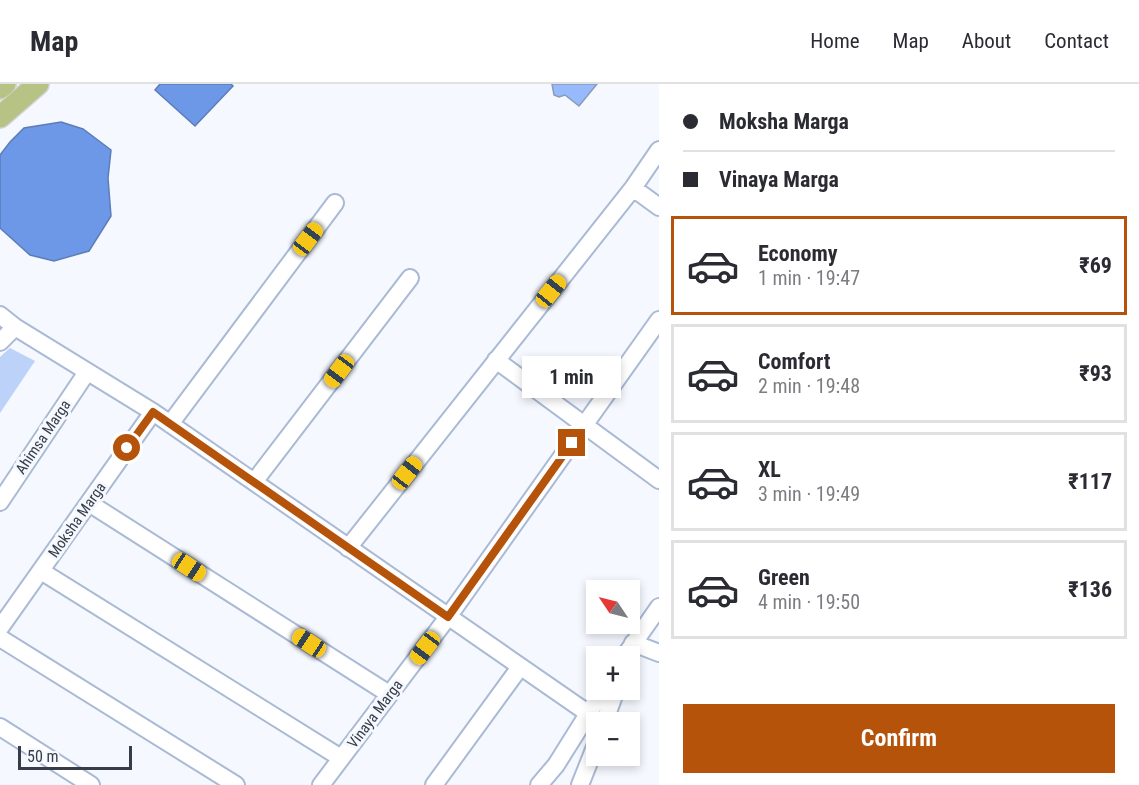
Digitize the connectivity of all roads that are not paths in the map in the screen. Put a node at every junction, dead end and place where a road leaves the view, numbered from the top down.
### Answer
1 (2, 86) edge
2 (28, 89) edge
3 (0, 117) edge
4 (659, 150) edge
5 (633, 188) junction
6 (335, 202) dead end
7 (659, 207) edge
8 (410, 278) dead end
9 (0, 315) edge
10 (659, 320) edge
11 (15, 327) junction
12 (0, 342) edge
13 (496, 360) junction
14 (87, 372) junction
15 (153, 412) junction
16 (170, 424) junction
17 (585, 424) junction
18 (659, 480) edge
19 (254, 482) junction
20 (0, 502) edge
21 (89, 503) junction
22 (348, 548) junction
23 (41, 571) junction
24 (659, 607) edge
25 (448, 617) junction
26 (0, 628) edge
27 (0, 638) edge
28 (632, 646) edge
29 (640, 652) edge
30 (659, 653) edge
31 (520, 667) junction
32 (389, 694) junction
33 (586, 712) edge
34 (0, 727) edge
35 (586, 733) edge
36 (341, 758) junction
37 (588, 766) edge
38 (91, 785) edge
39 (236, 785) edge
40 (321, 785) edge
41 (434, 785) edge
42 (540, 785) edge
43 (580, 785) edge

1 - 2 street
2 - 3 main road
4 - 5 street
5 - 7 street
5 - 13 street
6 - 16 street
8 - 19 street
9 - 11 street
10 - 17 street, Vinaya Marga
11 - 12 street
11 - 14 street
13 - 17 street
13 - 22 street
14 - 15 street
14 - 20 street, Ahimsa Marga
15 - 16 street
15 - 21 street, Moksha Marga
16 - 19 street
17 - 18 street
17 - 25 street, Vinaya Marga
19 - 22 street
21 - 23 street, Moksha Marga
21 - 32 street
22 - 25 street
23 - 26 street, Moksha Marga
23 - 36 street
24 - 28 street
25 - 31 street
25 - 32 street, Vinaya Marga
27 - 39 street
29 - 30 street
31 - 33 street
31 - 41 street
32 - 36 street, Vinaya Marga
34 - 38 street
35 - 42 street
36 - 40 street, Vinaya Marga
37 - 43 street

